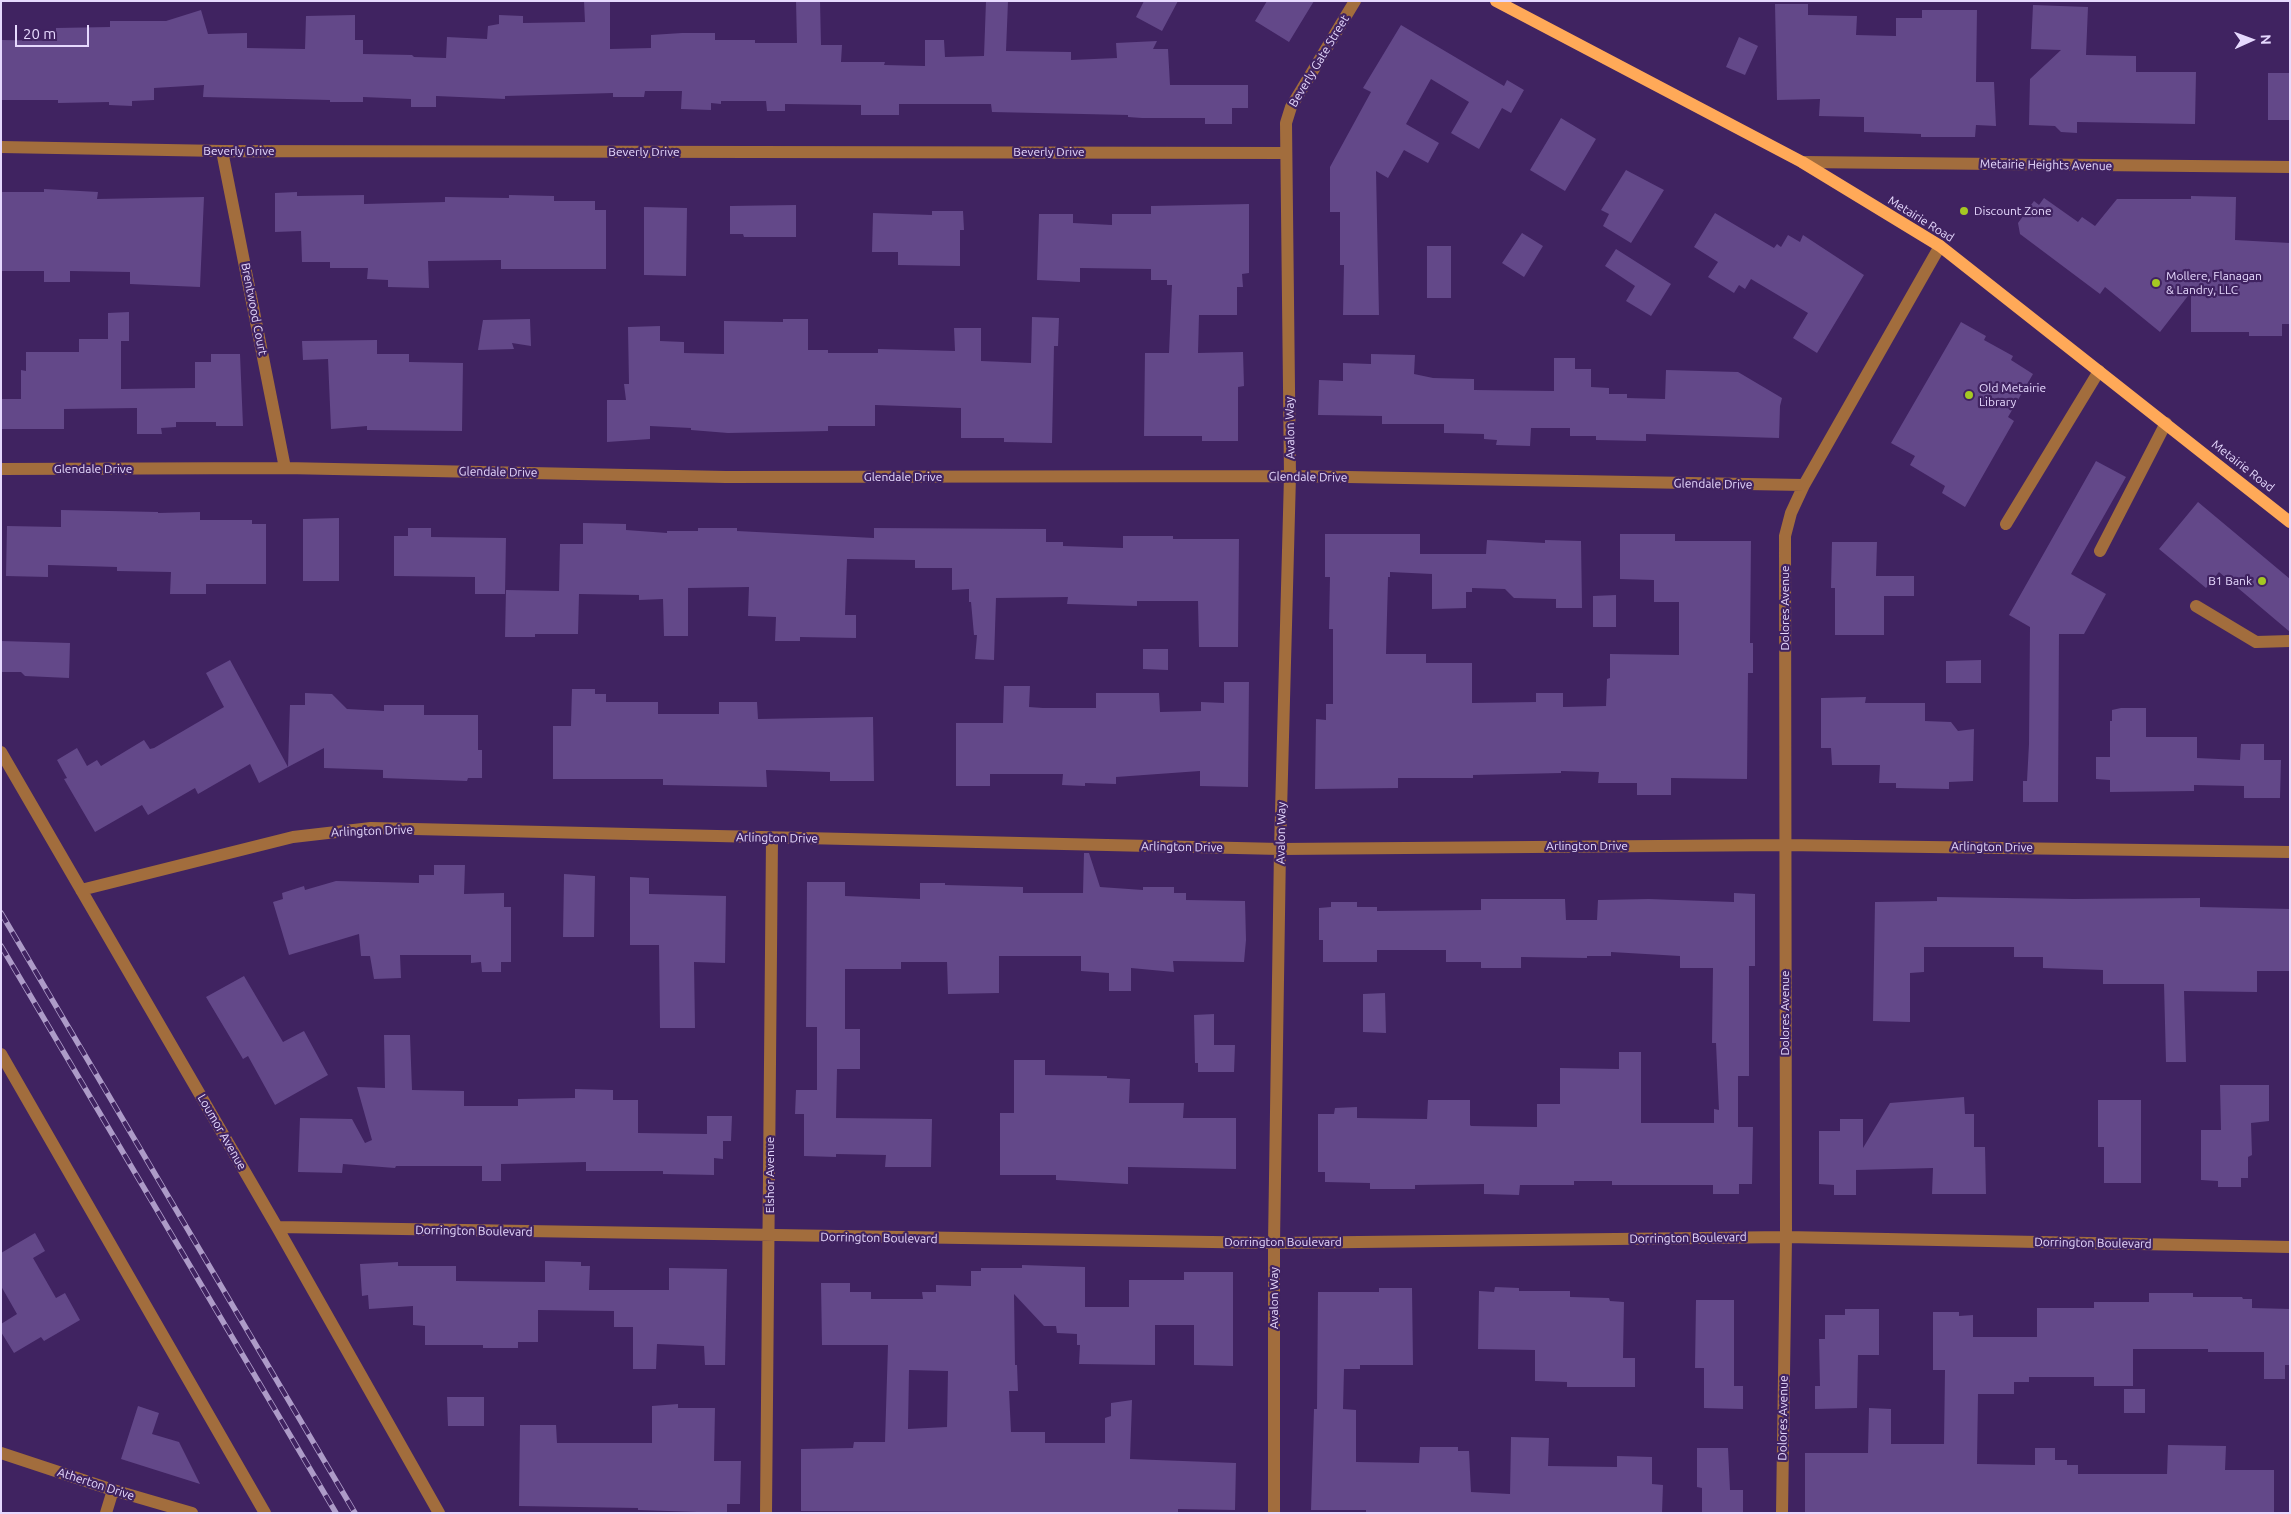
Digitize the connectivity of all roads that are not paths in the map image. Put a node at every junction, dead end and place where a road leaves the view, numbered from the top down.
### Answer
1 (1355, 1) edge
2 (1500, 2) edge
3 (1, 147) edge
4 (222, 151) junction
5 (1286, 152) junction
6 (1802, 162) junction
7 (2290, 168) edge
8 (1940, 246) junction
9 (2099, 370) junction
10 (2166, 423) junction
11 (286, 468) junction
12 (1, 469) edge
13 (1290, 476) junction
14 (1804, 485) junction
15 (2290, 522) edge
16 (2006, 524) dead end
17 (2100, 551) dead end
18 (2196, 606) dead end
19 (2290, 641) edge
20 (1, 752) edge
21 (772, 838) junction
22 (1784, 845) junction
23 (1280, 849) junction
24 (2290, 852) edge
25 (82, 890) junction
26 (1, 1054) edge
27 (277, 1227) junction
28 (770, 1236) junction
29 (1786, 1237) junction
30 (1274, 1243) junction
31 (2290, 1247) edge
32 (1, 1453) edge
33 (113, 1490) junction
34 (106, 1513) edge
35 (192, 1513) edge
36 (265, 1513) edge
37 (439, 1513) edge
38 (766, 1513) edge
39 (1274, 1513) edge
40 (1782, 1513) edge

1 - 5 street, Beverly Gate Street
2 - 6 main road, Metairie Road
3 - 4 street, Beverly Drive
4 - 5 street, Beverly Drive
4 - 11 street, Brentwood Court
5 - 13 street, Avalon Way
6 - 7 street, Metairie Heights Avenue
6 - 8 main road, Metairie Road
8 - 9 main road, Metairie Road
8 - 14 street
9 - 10 main road, Metairie Road
9 - 16 street
10 - 15 main road, Metairie Road
10 - 17 street
11 - 12 street, Glendale Drive
11 - 13 street, Glendale Drive
13 - 14 street, Glendale Drive
13 - 23 street, Avalon Way
14 - 22 street, Dolores Avenue
18 - 19 street
20 - 25 street, Loumor Avenue
21 - 23 street, Arlington Drive
21 - 25 street, Arlington Drive
21 - 28 street, Elshor Avenue
22 - 23 street, Arlington Drive
22 - 24 street, Arlington Drive
22 - 29 street, Dolores Avenue
23 - 30 street, Avalon Way
25 - 27 street, Loumor Avenue
26 - 36 street
27 - 28 street, Dorrington Boulevard
27 - 37 street, Loumor Avenue
28 - 30 street, Dorrington Boulevard
28 - 38 street, Elshor Avenue
29 - 30 street, Dorrington Boulevard
29 - 31 street, Dorrington Boulevard
29 - 40 street, Dolores Avenue
30 - 39 street, Avalon Way
32 - 33 street, Atherton Drive
33 - 34 street
33 - 35 street, Atherton Drive

